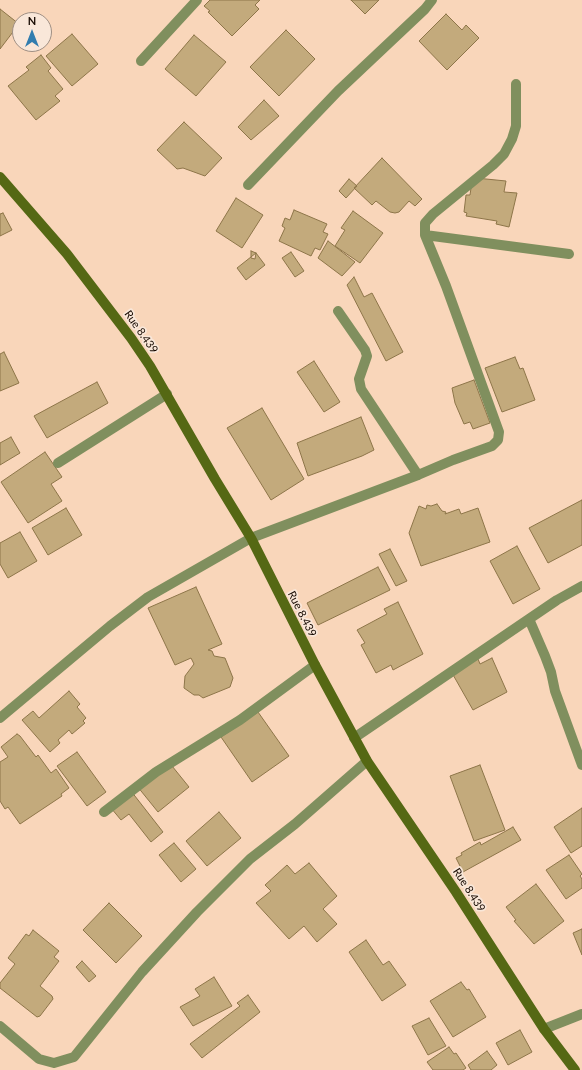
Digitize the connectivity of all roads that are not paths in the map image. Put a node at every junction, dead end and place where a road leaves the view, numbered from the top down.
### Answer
1 (197, 0) edge
2 (432, 0) edge
3 (141, 61) dead end
4 (516, 84) dead end
5 (0, 177) edge
6 (248, 185) dead end
7 (425, 235) junction
8 (569, 254) dead end
9 (338, 311) dead end
10 (167, 394) junction
11 (58, 463) dead end
12 (418, 475) junction
13 (251, 538) junction
14 (582, 586) edge
15 (529, 619) junction
16 (315, 665) junction
17 (0, 718) edge
18 (354, 738) junction
19 (368, 761) junction
20 (582, 765) edge
21 (104, 812) dead end
22 (582, 1014) edge
23 (0, 1026) edge
24 (544, 1029) junction
25 (575, 1070) edge

1 - 3 street
2 - 6 street
4 - 7 street
5 - 10 street, Rue 8.439
7 - 8 street
7 - 12 street
9 - 12 street
10 - 11 street
10 - 13 street, Rue 8.439
12 - 13 street
13 - 16 street, Rue 8.439
13 - 17 street
14 - 15 street
15 - 18 street
15 - 20 street
16 - 18 street, Rue 8.439
16 - 21 street
18 - 19 street, Rue 8.439
19 - 23 street
19 - 24 street, Rue 8.439
22 - 24 street
24 - 25 street, Rue 8.439

